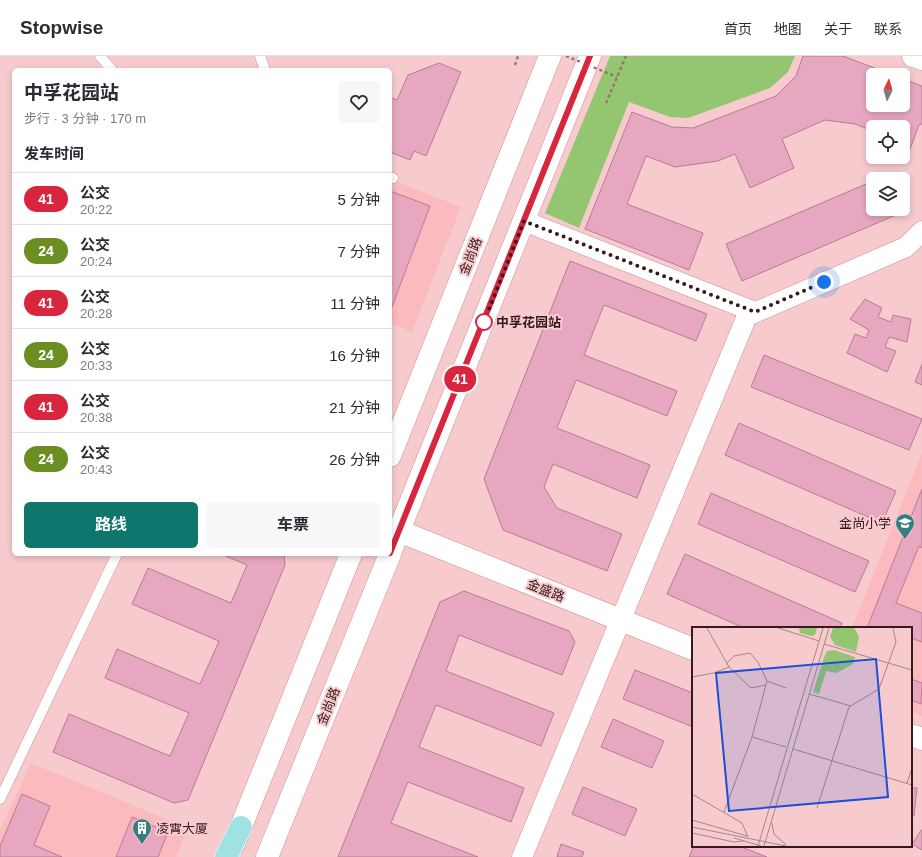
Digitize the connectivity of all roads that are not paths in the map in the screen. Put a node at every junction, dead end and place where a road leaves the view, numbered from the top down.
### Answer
1 (100, 56) edge
2 (260, 56) edge
3 (550, 56) edge
4 (590, 56) edge
5 (913, 56) edge
6 (922, 59) edge
7 (110, 68) edge
8 (265, 68) edge
9 (524, 221) junction
10 (922, 231) edge
11 (755, 312) junction
12 (392, 451) edge
13 (399, 531) junction
14 (392, 549) edge
15 (116, 556) edge
16 (349, 556) edge
17 (389, 556) edge
18 (620, 620) junction
19 (692, 649) edge
20 (912, 735) edge
21 (922, 739) edge
22 (0, 799) edge
23 (227, 857) edge
24 (267, 857) edge
25 (522, 857) edge

1 - 7 lane
2 - 8 lane
3 - 12 main road, 金尚路
4 - 9 main road, 金尚路
5 - 6 main road
9 - 11 street
9 - 13 main road, 金尚路
10 - 11 street
11 - 18 street
13 - 14 main road, 金尚路
13 - 18 main road, 金盛路
15 - 22 lane
16 - 23 main road
17 - 24 main road, 金尚路
18 - 19 main road, 金盛路
18 - 25 street
20 - 21 main road

